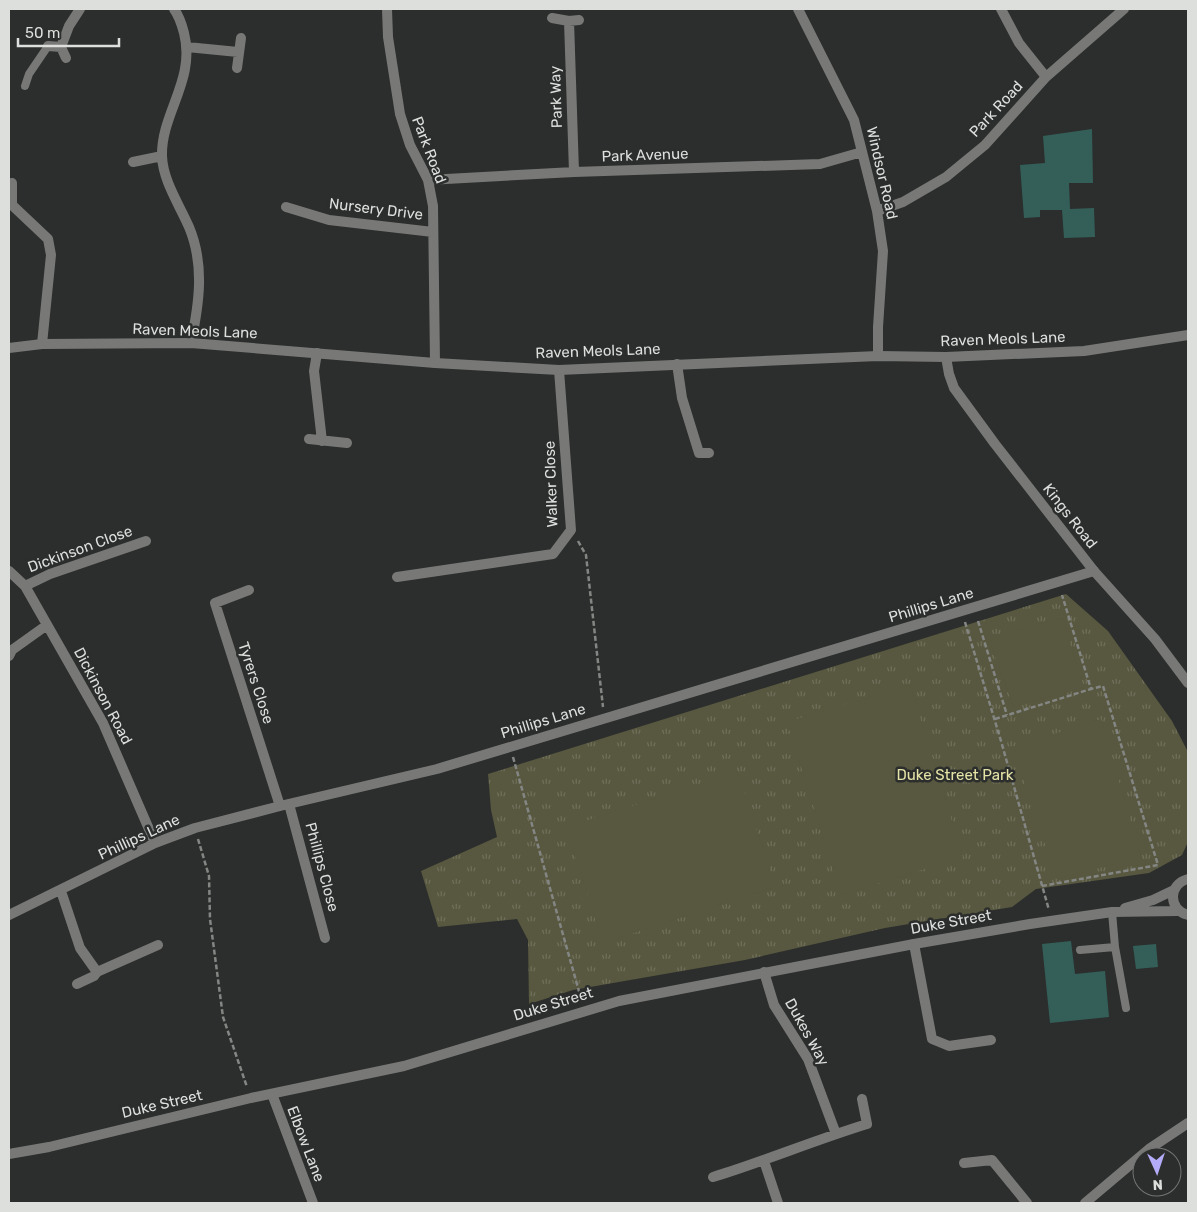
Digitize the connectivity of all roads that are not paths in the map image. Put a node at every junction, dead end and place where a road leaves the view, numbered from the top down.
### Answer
1 (80, 9) edge
2 (174, 9) edge
3 (387, 9) edge
4 (798, 9) edge
5 (1000, 9) edge
6 (1124, 9) edge
7 (552, 18) dead end
8 (241, 38) dead end
9 (48, 46) joint
10 (187, 46) junction
11 (61, 47) junction
12 (238, 52) junction
13 (66, 58) dead end
14 (237, 68) dead end
15 (1046, 77) junction
16 (25, 86) dead end
17 (862, 152) junction
18 (162, 156) junction
19 (133, 162) dead end
20 (574, 172) junction
21 (428, 180) junction
22 (12, 183) dead end
23 (286, 207) dead end
24 (10, 208) edge
25 (877, 211) junction
26 (433, 232) junction
27 (1188, 335) edge
28 (191, 343) junction
29 (42, 344) junction
30 (9, 348) edge
31 (317, 353) junction
32 (878, 356) junction
33 (946, 357) junction
34 (435, 363) junction
35 (677, 364) junction
36 (559, 370) junction
37 (309, 440) dead end
38 (322, 442) junction
39 (347, 443) dead end
40 (709, 453) dead end
41 (146, 541) dead end
42 (9, 571) edge
43 (1094, 571) junction
44 (397, 577) dead end
45 (25, 586) junction
46 (249, 590) dead end
47 (47, 625) junction
48 (9, 656) edge
49 (1188, 683) edge
50 (285, 805) junction
51 (155, 843) junction
52 (1188, 879) edge
53 (1174, 890) junction
54 (61, 891) junction
55 (1112, 912) junction
56 (1183, 913) edge
57 (9, 915) edge
58 (324, 938) dead end
59 (914, 944) junction
60 (158, 945) dead end
61 (1115, 947) junction
62 (1080, 950) dead end
63 (97, 972) junction
64 (764, 972) junction
65 (77, 984) dead end
66 (1126, 1008) dead end
67 (991, 1040) dead end
68 (272, 1094) junction
69 (862, 1099) dead end
70 (1188, 1123) edge
71 (836, 1134) junction
72 (9, 1154) edge
73 (764, 1161) junction
74 (964, 1162) dead end
75 (714, 1178) dead end
76 (313, 1203) edge
77 (778, 1203) edge
78 (1027, 1203) edge
79 (1085, 1203) edge

1 - 11 street
2 - 10 street
3 - 21 street, Park Road
4 - 17 street, Windsor Road
5 - 15 street
6 - 15 street, Park Road
7 - 20 street, Park Way
8 - 12 street
9 - 11 street
9 - 16 lane
10 - 12 street
10 - 18 street
11 - 13 street
12 - 14 street
15 - 25 street, Park Road
17 - 20 street, Park Avenue
17 - 25 street, Windsor Road
18 - 19 street
18 - 28 street
20 - 21 street, Park Avenue
21 - 26 street, Park Road
22 - 24 street
23 - 26 street, Nursery Drive
24 - 29 street
25 - 32 street, Windsor Road
26 - 34 street, Park Road
27 - 33 street, Raven Meols Lane
28 - 29 street, Raven Meols Lane
28 - 31 street, Raven Meols Lane
29 - 30 street, Raven Meols Lane
31 - 34 street, Raven Meols Lane
31 - 38 street
32 - 33 street, Raven Meols Lane
32 - 35 street, Raven Meols Lane
33 - 43 street, Kings Road
34 - 36 street, Raven Meols Lane
35 - 36 street, Raven Meols Lane
35 - 40 street
36 - 44 street, Walker Close
37 - 38 street
38 - 39 street
41 - 45 street, Dickinson Close
42 - 45 street, Dickinson Road
43 - 49 street, Kings Road
43 - 50 street, Phillips Lane
45 - 47 street, Dickinson Road
46 - 50 street, Tyrers Close
47 - 48 street
47 - 51 street, Dickinson Road
50 - 51 street, Phillips Lane
50 - 58 street, Phillips Close
51 - 54 street, Phillips Lane
52 - 53 street, Duke Street
53 - 55 street, Duke Street
53 - 56 street
54 - 57 street, Phillips Lane
54 - 63 street
55 - 56 street, Duke Street
55 - 59 street, Duke Street
55 - 61 lane
59 - 64 street, Duke Street
59 - 67 street
60 - 63 street
61 - 62 lane
61 - 66 lane
63 - 65 street
64 - 68 street, Duke Street
64 - 71 street, Dukes Way
68 - 72 street, Duke Street
68 - 76 street, Elbow Lane
69 - 71 street
70 - 79 street
71 - 73 street
73 - 75 street
73 - 77 street
74 - 78 street

